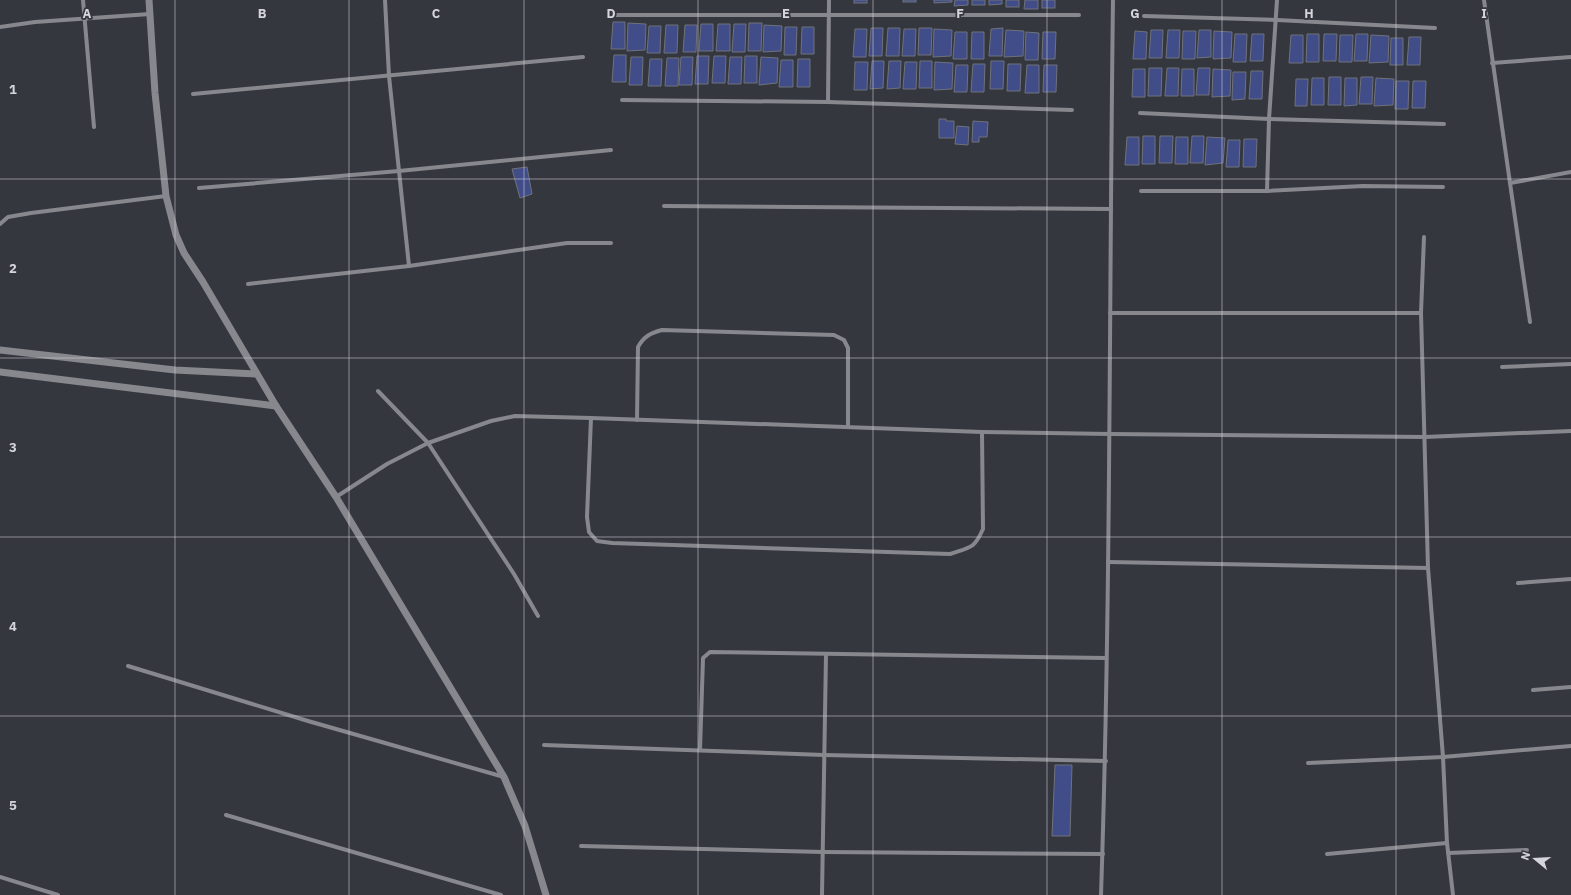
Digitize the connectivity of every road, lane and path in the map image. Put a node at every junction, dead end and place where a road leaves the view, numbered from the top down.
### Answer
1 (83, 0) edge
2 (149, 0) edge
3 (385, 0) edge
4 (829, 0) edge
5 (1113, 0) edge
6 (1277, 0) edge
7 (1484, 0) edge
8 (150, 14) junction
9 (612, 15) dead end
10 (829, 15) junction
11 (1079, 15) dead end
12 (1144, 16) dead end
13 (85, 19) junction
14 (1277, 20) junction
15 (0, 27) edge
16 (1435, 28) dead end
17 (583, 57) dead end
18 (1571, 57) edge
19 (1492, 63) junction
20 (389, 76) junction
21 (193, 94) dead end
22 (622, 100) dead end
23 (828, 102) junction
24 (1072, 110) dead end
25 (1140, 113) dead end
26 (1269, 119) junction
27 (1444, 124) dead end
28 (94, 127) dead end
29 (611, 150) dead end
30 (399, 171) junction
31 (1571, 172) edge
32 (1510, 183) junction
33 (1443, 187) dead end
34 (199, 188) dead end
35 (1141, 191) dead end
36 (1267, 191) junction
37 (166, 196) junction
38 (664, 206) dead end
39 (1111, 209) junction
40 (0, 224) edge
41 (1424, 237) dead end
42 (611, 243) dead end
43 (410, 266) junction
44 (248, 284) dead end
45 (1110, 313) junction
46 (1421, 313) junction
47 (1530, 322) dead end
48 (0, 350) edge
49 (1571, 364) edge
50 (1502, 367) dead end
51 (0, 372) edge
52 (256, 374) junction
53 (378, 391) dead end
54 (276, 406) junction
55 (591, 418) junction
56 (637, 420) junction
57 (848, 427) junction
58 (982, 432) junction
59 (1571, 432) edge
60 (1110, 434) junction
61 (1425, 438) junction
62 (428, 443) junction
63 (336, 497) junction
64 (1108, 562) junction
65 (1428, 568) junction
66 (1571, 579) edge
67 (1518, 583) dead end
68 (538, 616) dead end
69 (826, 654) junction
70 (1106, 658) junction
71 (128, 666) dead end
72 (1571, 687) edge
73 (1533, 690) dead end
74 (544, 745) dead end
75 (1571, 746) edge
76 (700, 750) junction
77 (824, 755) junction
78 (1443, 757) junction
79 (1106, 761) junction
80 (1308, 763) dead end
81 (504, 777) junction
82 (226, 815) dead end
83 (1447, 843) junction
84 (581, 846) dead end
85 (1527, 850) dead end
86 (822, 852) junction
87 (1448, 853) junction
88 (1103, 854) junction
89 (1327, 854) dead end
90 (0, 877) edge
91 (58, 895) edge
92 (501, 895) edge
93 (546, 895) edge
94 (822, 895) edge
95 (1102, 895) edge
96 (1452, 895) edge

1 - 13 street
2 - 8 street
3 - 20 street
4 - 10 street
5 - 39 street
6 - 14 street
7 - 19 street
8 - 13 street
8 - 37 street
9 - 10 street
10 - 11 street
10 - 23 street
12 - 14 street
13 - 15 street
13 - 28 street
14 - 16 street
14 - 26 street
17 - 20 street
18 - 19 street
19 - 32 street
20 - 21 street
20 - 30 street
22 - 23 street
23 - 24 street
25 - 26 street
26 - 27 street
26 - 36 street
29 - 30 street
30 - 34 street
30 - 43 street
31 - 32 street
32 - 47 street
33 - 36 street
35 - 36 street
37 - 40 street
37 - 52 street
38 - 39 street
39 - 45 street
41 - 46 street
42 - 43 street
43 - 44 street
45 - 46 street
45 - 60 street
46 - 61 street
48 - 52 street
49 - 50 street
51 - 54 street
52 - 54 street
53 - 62 street
54 - 63 street
55 - 56 street
55 - 58 street
55 - 62 street
56 - 57 street
56 - 57 street
57 - 58 street
58 - 60 street
59 - 61 street
60 - 61 street
60 - 64 street
61 - 65 street
62 - 63 street
62 - 68 street
63 - 81 street
64 - 65 street
64 - 70 street
65 - 78 street
66 - 67 street
69 - 70 street
69 - 76 street
69 - 77 street
70 - 79 street
71 - 81 street
72 - 73 street
74 - 76 street
75 - 78 street
76 - 77 street
77 - 79 street
77 - 86 street
78 - 80 street
78 - 83 street
79 - 88 street
81 - 93 street
82 - 92 street
83 - 87 street
83 - 89 street
84 - 86 street
85 - 87 street
86 - 88 street
86 - 94 street
87 - 96 street
88 - 95 street
90 - 91 street

